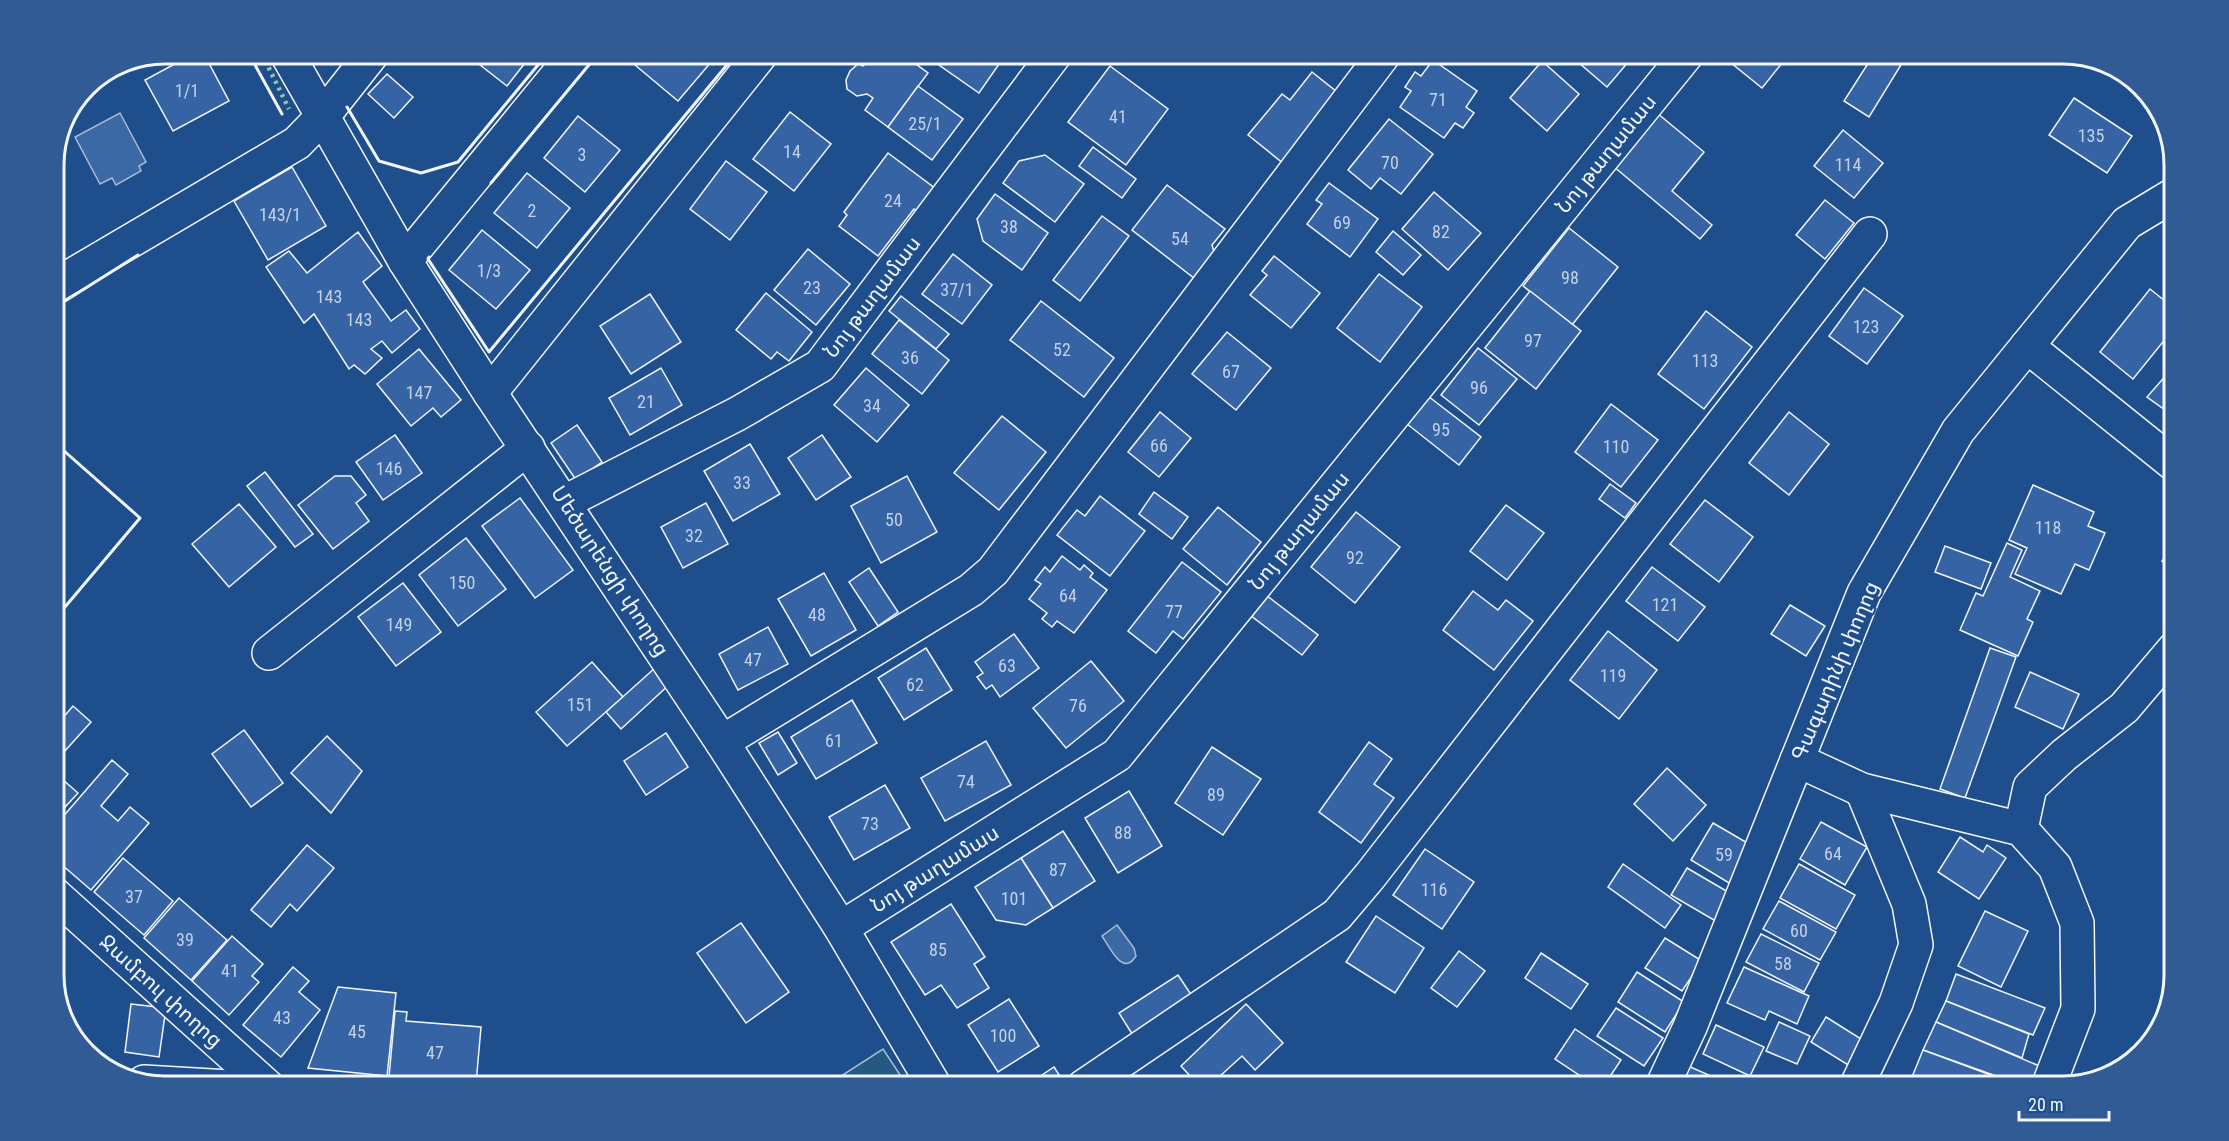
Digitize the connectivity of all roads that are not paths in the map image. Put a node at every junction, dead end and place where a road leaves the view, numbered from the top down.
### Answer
1 (294, 64) edge
2 (364, 64) edge
3 (567, 64) edge
4 (753, 64) edge
5 (1047, 64) edge
6 (1376, 64) edge
7 (1679, 64) edge
8 (323, 116) junction
9 (2164, 201) edge
10 (1870, 234) dead end
11 (405, 261) junction
12 (65, 280) edge
13 (2027, 346) junction
14 (490, 393) junction
15 (528, 448) junction
16 (2164, 456) edge
17 (565, 502) junction
18 (269, 652) dead end
19 (2164, 661) edge
20 (722, 742) junction
21 (1797, 760) junction
22 (1862, 790) junction
23 (2021, 829) junction
24 (65, 904) edge
25 (841, 928) junction
26 (256, 1076) edge
27 (928, 1076) edge
28 (1099, 1076) edge
29 (1667, 1076) edge
30 (1861, 1076) edge
31 (2052, 1076) edge

1 - 8 street, Մեծարենցի փողոց
2 - 8 street
3 - 11 street
4 - 14 street
5 - 17 street, Նոյ թաղամաս
6 - 20 street
7 - 25 street, Նոյ թաղամաս
8 - 11 street, Մեծարենցի փողոց
8 - 12 street
9 - 13 street, Գագարինի փողոց
10 - 28 street
11 - 14 street, Մեծարենցի փողոց
13 - 16 street
13 - 21 street, Գագարինի փողոց
14 - 15 street, Մեծարենցի փողոց
15 - 17 street, Մեծարենցի փողոց
15 - 18 street
17 - 20 street, Մեծարենցի փողոց
19 - 23 street
20 - 25 street, Մեծարենցի փողոց
21 - 22 street
21 - 29 street, Գագարինի փողոց
22 - 23 street
22 - 30 street
23 - 31 street
24 - 26 street, Ջամբուլ փողոց
25 - 27 street, Մեծարենցի փողոց

